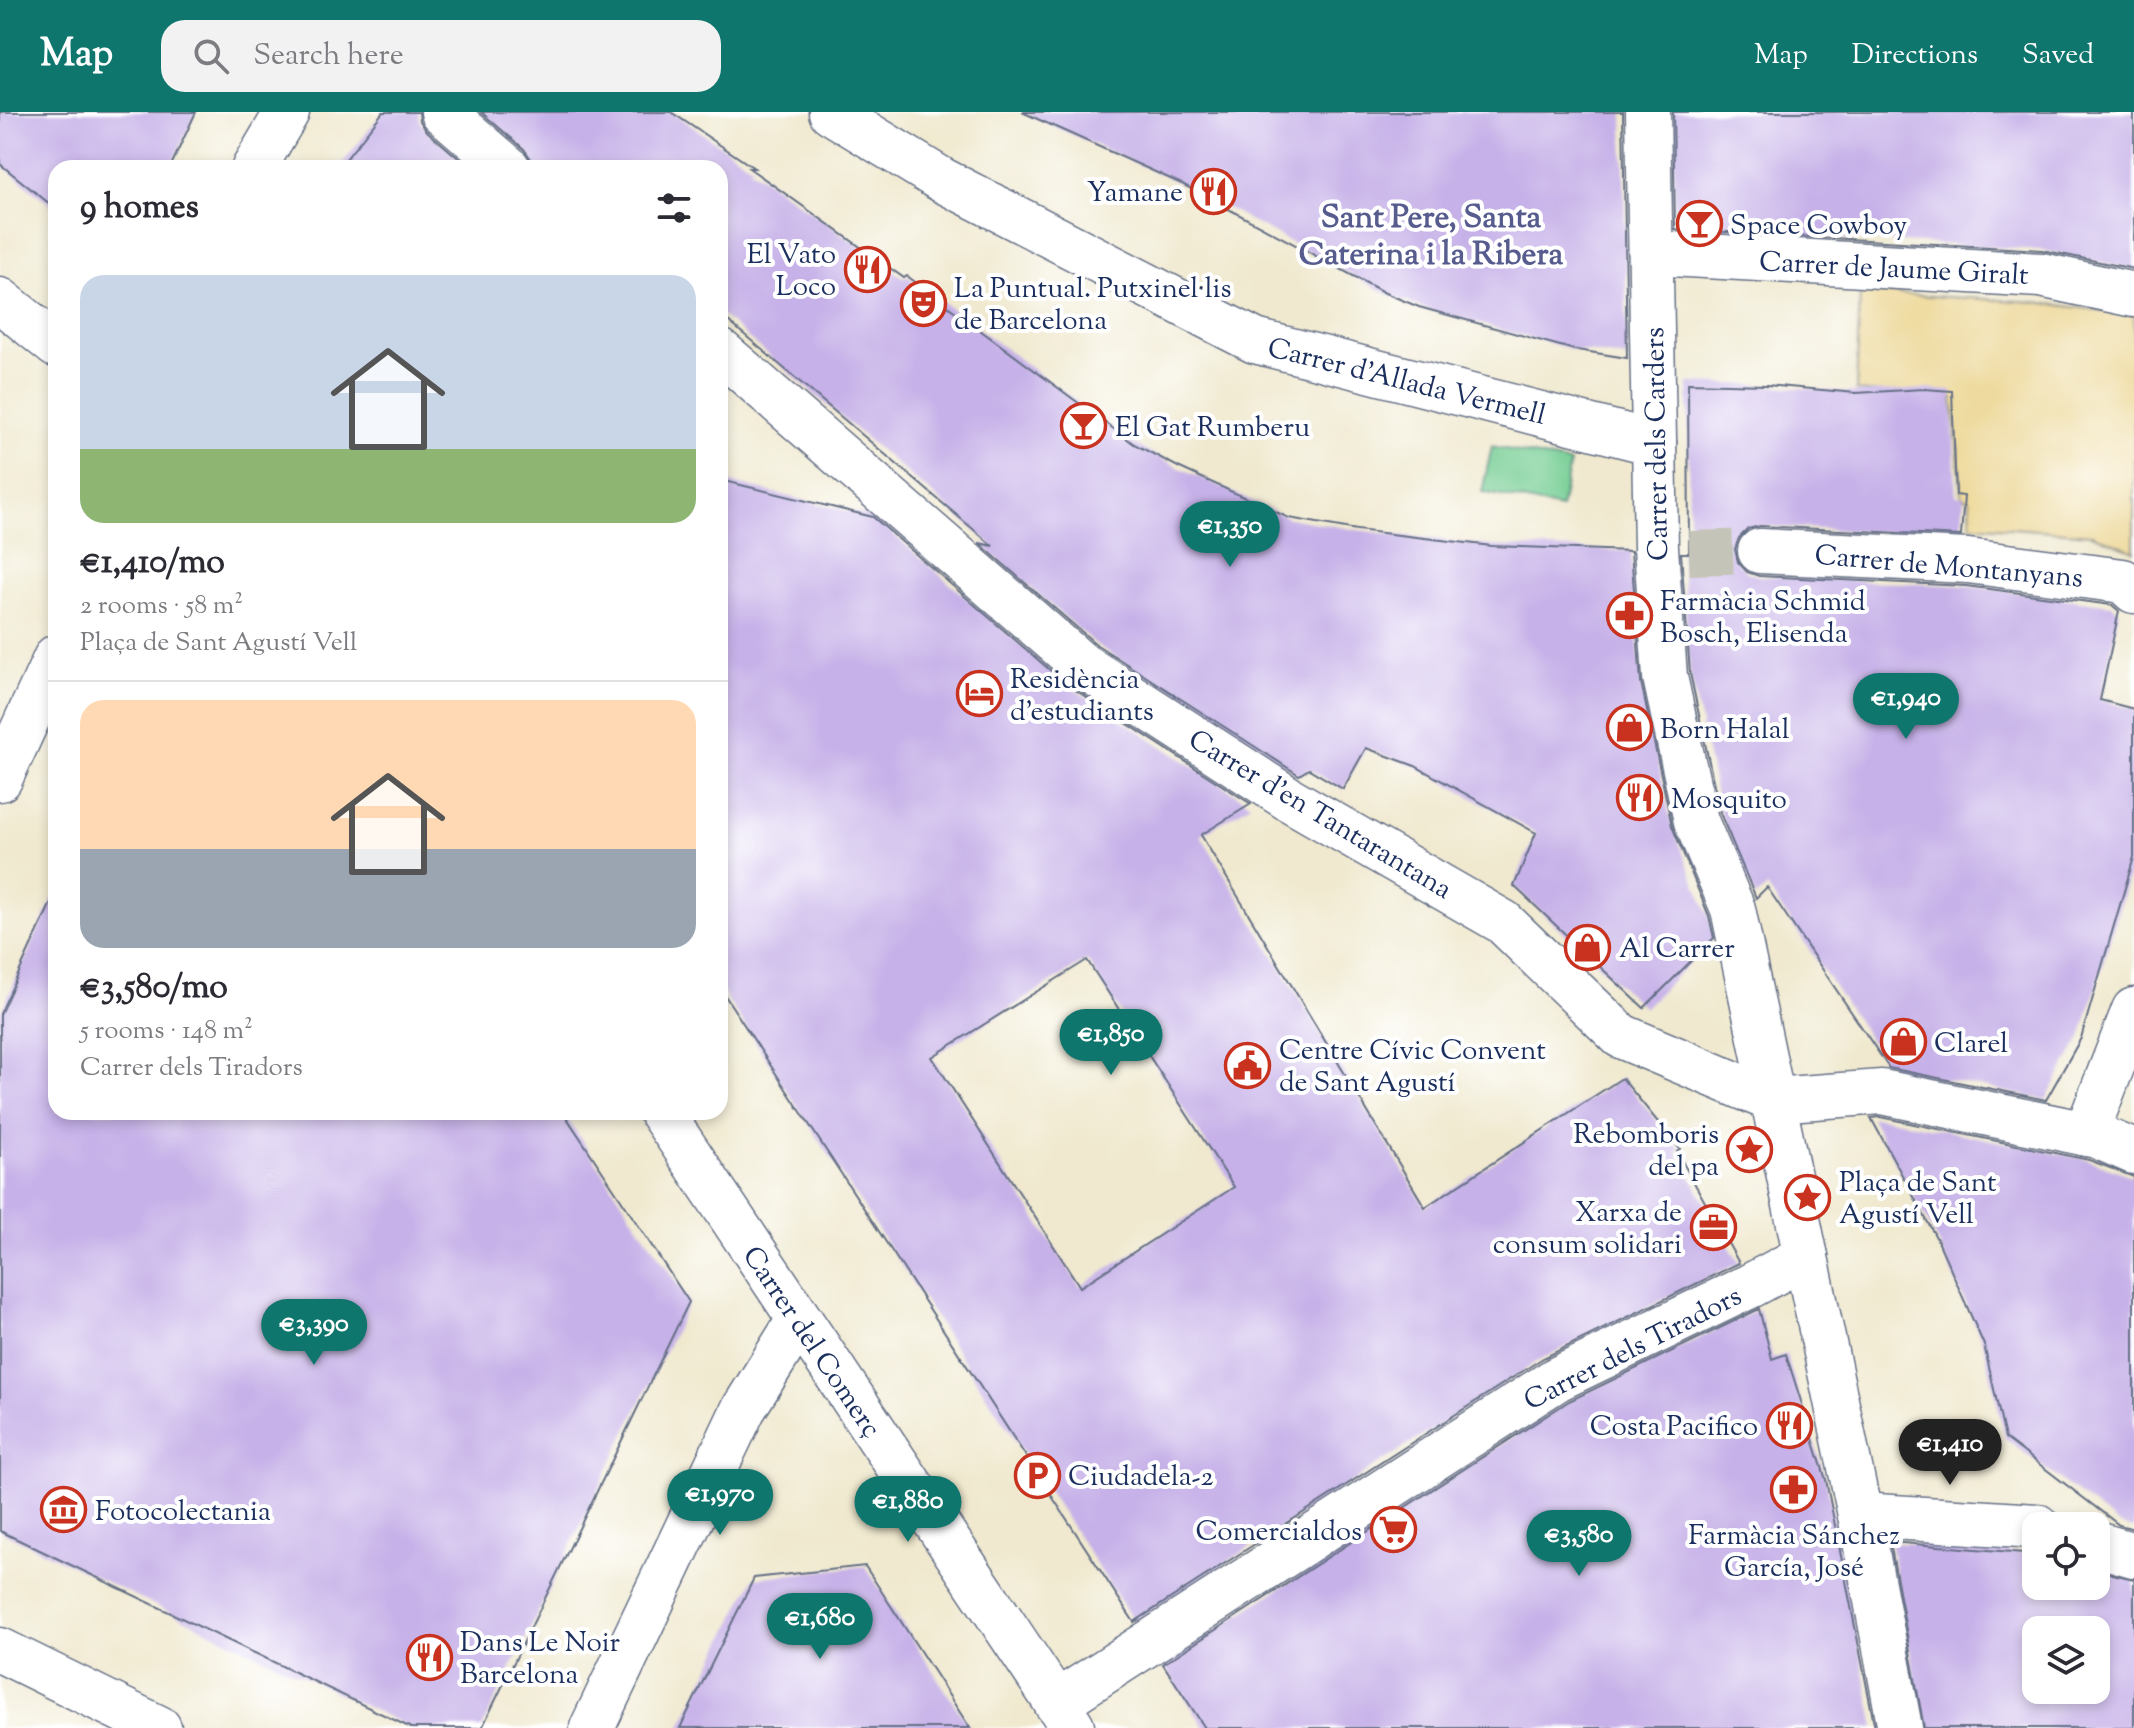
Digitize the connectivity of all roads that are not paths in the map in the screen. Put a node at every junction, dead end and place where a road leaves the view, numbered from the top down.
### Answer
1 (443, 112) edge
2 (831, 112) edge
3 (1648, 112) edge
4 (279, 116) edge
5 (258, 160) edge
6 (499, 160) edge
7 (1652, 253) junction
8 (2134, 295) edge
9 (0, 300) edge
10 (48, 339) edge
11 (728, 358) edge
12 (1654, 443) junction
13 (1760, 551) tunnel mouth
14 (2134, 591) edge
15 (48, 674) edge
16 (0, 779) edge
17 (2134, 1010) edge
18 (1773, 1100) junction
19 (666, 1120) edge
20 (2086, 1134) junction
21 (2134, 1152) edge
22 (1806, 1256) junction
23 (799, 1320) junction
24 (2022, 1527) edge
25 (1863, 1533) junction
26 (2110, 1548) edge
27 (2134, 1555) edge
28 (0, 1650) edge
29 (1065, 1716) edge
30 (159, 1728) edge
31 (592, 1728) edge
32 (1900, 1728) edge

1 - 6 street
2 - 12 street, Carrer d'Allada Vermell
3 - 7 street, Carrer dels Carders
4 - 5 street
7 - 8 street, Carrer de Jaume Giralt
7 - 12 street, Carrer dels Carders
9 - 10 street
11 - 18 street, Carrer d'en Tantarantana
12 - 18 street, Carrer dels Carders
13 - 14 street, Carrer de Montanyans
15 - 16 street
17 - 20 street
18 - 20 street
18 - 22 street
19 - 23 street, Carrer del Comerç
20 - 21 street
22 - 25 street
22 - 29 street, Carrer dels Tiradors
23 - 29 street, Carrer del Comerç
23 - 31 street
24 - 25 street
25 - 32 street
26 - 27 street
28 - 30 street

